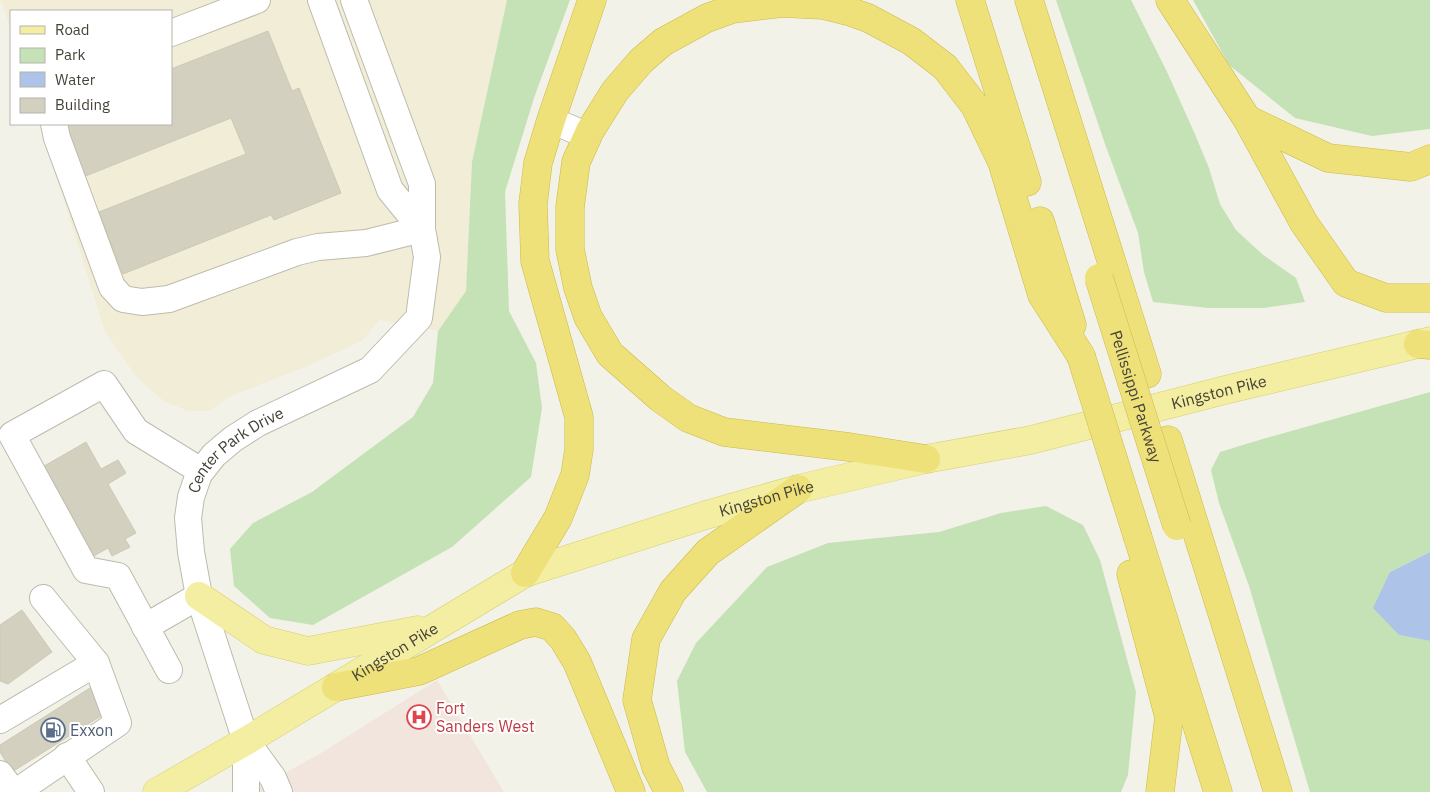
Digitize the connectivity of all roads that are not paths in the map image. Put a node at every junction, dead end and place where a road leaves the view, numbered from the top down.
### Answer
1 (257, 0) edge
2 (321, 0) edge
3 (354, 0) edge
4 (592, 0) edge
5 (970, 0) edge
6 (1012, 0) edge
7 (1029, 0) edge
8 (1170, 0) edge
9 (172, 33) edge
10 (1247, 119) junction
11 (551, 120) junction
12 (54, 125) edge
13 (588, 136) junction
14 (1430, 160) edge
15 (422, 229) junction
16 (1052, 292) junction
17 (1430, 298) edge
18 (1426, 343) edge
19 (926, 460) junction
20 (201, 472) junction
21 (798, 489) junction
22 (1138, 538) junction
23 (525, 574) junction
24 (199, 596) junction
25 (43, 598) dead end
26 (145, 627) junction
27 (437, 627) junction
28 (96, 663) junction
29 (169, 670) dead end
30 (336, 687) junction
31 (0, 720) edge
32 (246, 741) junction
33 (67, 756) junction
34 (0, 774) edge
35 (15, 792) edge
36 (91, 792) edge
37 (157, 792) edge
38 (246, 792) edge
39 (279, 792) edge
40 (631, 792) edge
41 (669, 792) edge
42 (1160, 792) edge
43 (1218, 792) edge
44 (1261, 792) edge
45 (1278, 792) edge

1 - 9 street
2 - 15 street, Center Park Drive
3 - 15 street, Center Park Drive
4 - 11 highway
5 - 16 highway
6 - 44 highway, Pellissippi Parkway, bridge
7 - 45 highway
8 - 10 highway
10 - 14 highway
10 - 17 highway
11 - 13 street
11 - 23 highway
12 - 15 street
13 - 16 highway
13 - 19 highway
15 - 20 street, Center Park Drive
16 - 22 highway, bridge
18 - 19 main road, Kingston Pike
19 - 21 main road, Kingston Pike
20 - 24 street, Center Park Drive
20 - 26 street
21 - 23 main road, Kingston Pike
21 - 41 highway
22 - 42 highway
22 - 43 highway
23 - 27 main road, Kingston Pike
24 - 26 street
24 - 27 main road
24 - 32 street, Center Park Drive
25 - 28 street
26 - 29 street
27 - 30 main road, Kingston Pike
28 - 31 street
28 - 33 street
30 - 32 main road, Kingston Pike
30 - 40 highway
32 - 37 main road, Kingston Pike
32 - 38 street
32 - 39 street
33 - 35 street
33 - 36 street
34 - 35 street

